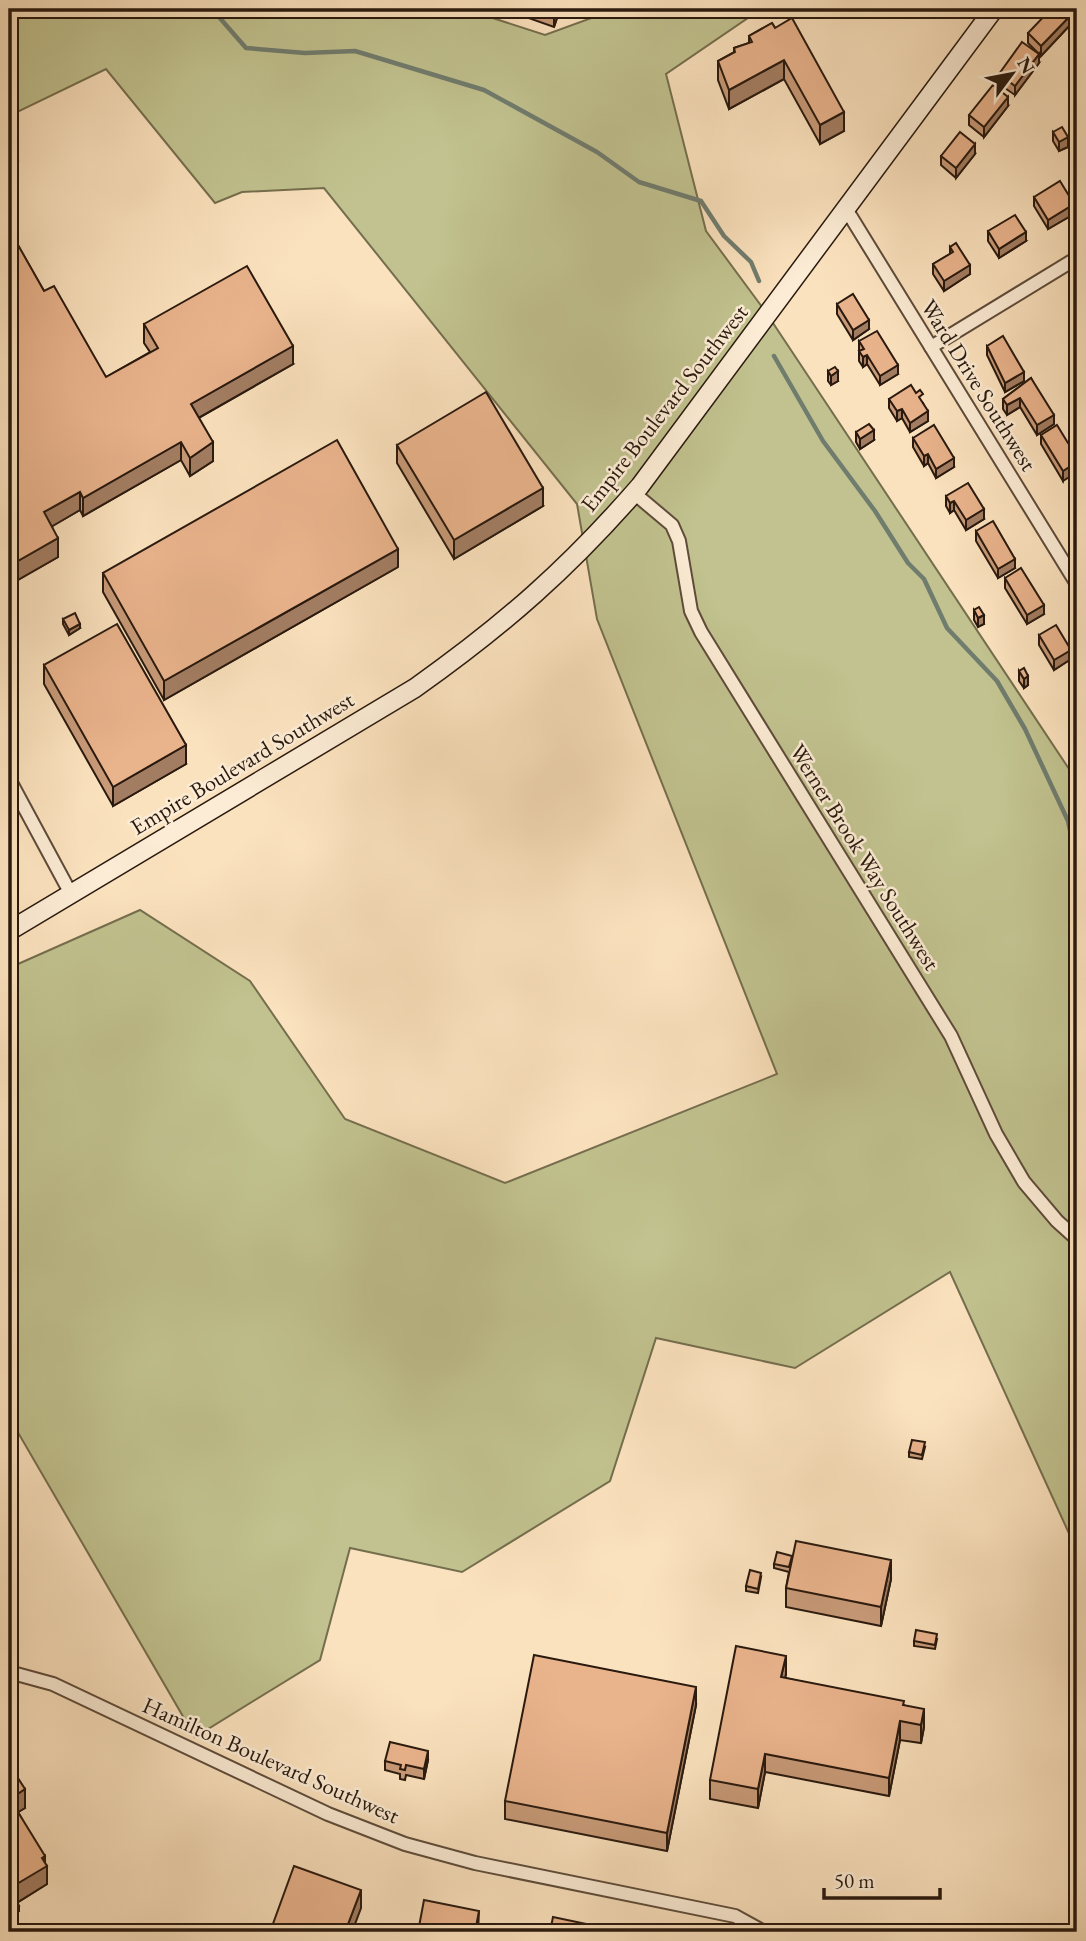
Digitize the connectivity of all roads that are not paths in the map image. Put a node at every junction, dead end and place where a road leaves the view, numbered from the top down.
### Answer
1 (989, 10) edge
2 (845, 209) junction
3 (1077, 258) edge
4 (931, 348) junction
5 (634, 493) junction
6 (1077, 584) edge
7 (9, 779) edge
8 (71, 894) junction
9 (9, 931) edge
10 (1077, 1239) edge
11 (9, 1672) edge
12 (764, 1932) edge

1 - 2 street, Empire Boulevard Southwest
2 - 4 street, Ward Drive Southwest
2 - 5 street, Empire Boulevard Southwest
3 - 4 street
4 - 6 street, Ward Drive Southwest
5 - 8 street, Empire Boulevard Southwest
5 - 10 street, Werner Brook Way Southwest
7 - 8 street
8 - 9 street, Empire Boulevard Southwest
11 - 12 street, Hamilton Boulevard Southwest

